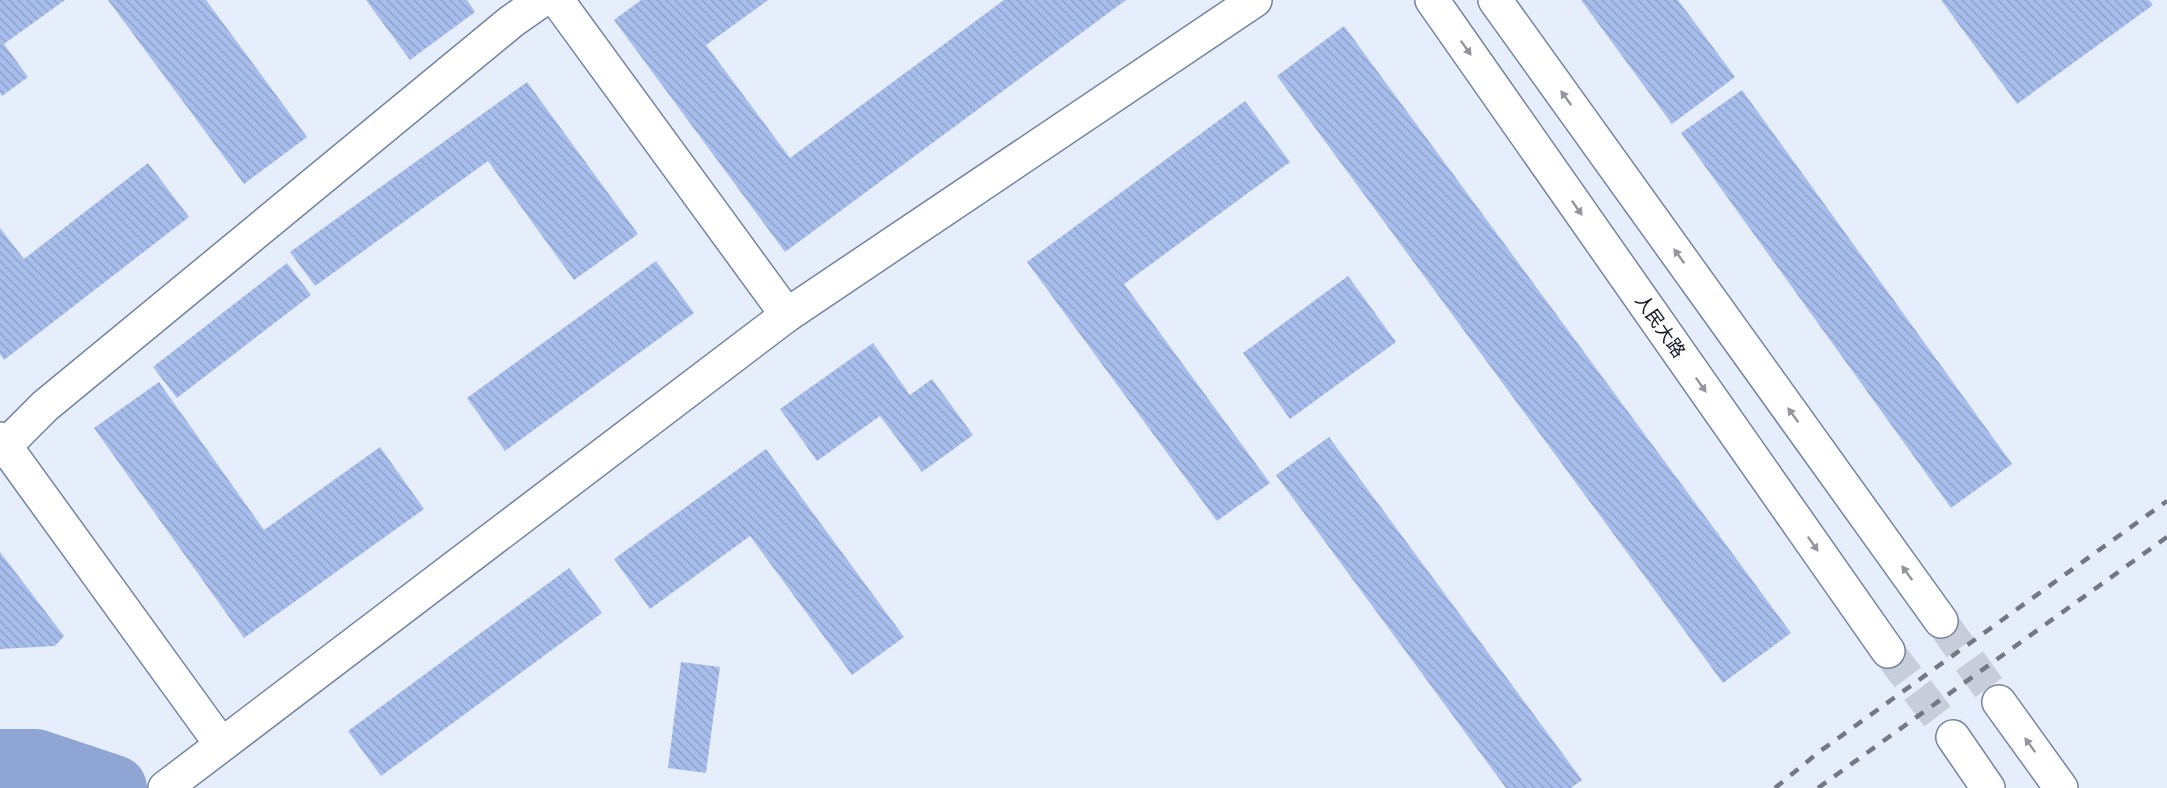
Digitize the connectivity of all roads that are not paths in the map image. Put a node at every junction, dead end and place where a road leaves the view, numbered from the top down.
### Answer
1 (542, 0) edge
2 (557, 0) edge
3 (1255, 0) edge
4 (1432, 0) edge
5 (1495, 0) edge
6 (787, 315) junction
7 (2, 446) edge
8 (1941, 621) tunnel mouth
9 (1888, 651) tunnel mouth
10 (1999, 702) tunnel mouth
11 (1953, 737) tunnel mouth
12 (221, 744) junction
13 (165, 788) edge
14 (1988, 788) edge
15 (2061, 788) edge

1 - 7 street
2 - 6 street
3 - 6 street
4 -> 9 street, 人民大路
8 -> 5 street
6 - 12 street
7 - 12 street
15 -> 10 street
11 - 14 street
12 - 13 street

